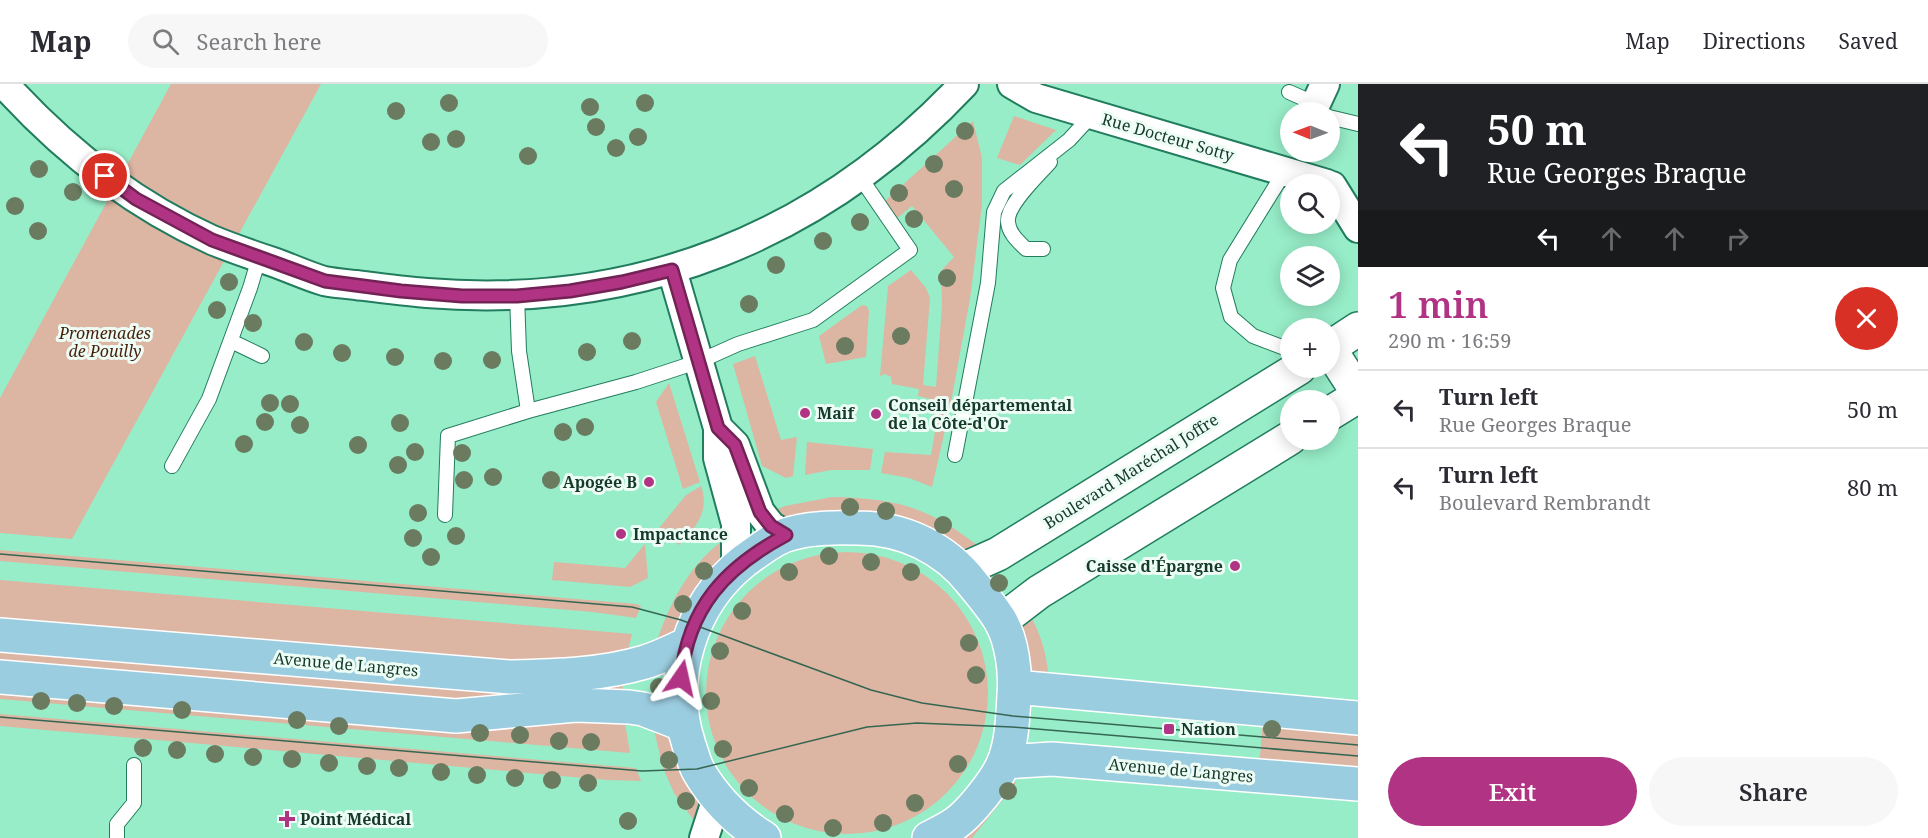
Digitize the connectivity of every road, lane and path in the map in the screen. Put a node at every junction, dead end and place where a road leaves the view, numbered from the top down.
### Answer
1 (4, 84) edge
2 (964, 84) edge
3 (1012, 84) edge
4 (1289, 92) dead end
5 (1308, 102) edge
6 (1092, 115) junction
7 (1340, 116) edge
8 (1358, 124) edge
9 (1069, 140) junction
10 (1280, 159) edge
11 (1288, 162) edge
12 (1291, 162) edge
13 (1312, 174) edge
14 (860, 177) junction
15 (1340, 195) edge
16 (1358, 228) edge
17 (1043, 249) dead end
18 (259, 258) junction
19 (672, 270) junction
20 (517, 296) junction
21 (1358, 329) edge
22 (231, 341) junction
23 (1340, 341) edge
24 (1280, 346) edge
25 (262, 356) dead end
26 (700, 361) junction
27 (1340, 366) edge
28 (1283, 378) edge
29 (1358, 395) edge
30 (1340, 407) edge
31 (528, 411) junction
32 (718, 428) junction
33 (1280, 444) edge
34 (955, 455) dead end
35 (172, 466) dead end
36 (445, 515) dead end
37 (786, 535) junction
38 (736, 568) junction
39 (962, 570) junction
40 (1001, 621) junction
41 (0, 635) edge
42 (688, 644) junction
43 (0, 677) edge
44 (1015, 687) junction
45 (1358, 718) edge
46 (682, 724) junction
47 (1004, 762) junction
48 (134, 765) dead end
49 (1358, 784) edge
50 (717, 798) junction
51 (117, 838) edge
52 (704, 838) edge
53 (763, 838) edge
54 (929, 838) edge

1 - 18 street
2 - 14 street
3 - 6 street, Rue Docteur Sotty
4 - 5 lane
6 - 9 lane
6 - 10 street, Rue Docteur Sotty
7 - 8 lane
9 - 17 lane
9 - 34 lane
11 - 24 lane
12 - 13 street, Rue Docteur Sotty
14 - 19 street
14 - 26 lane
15 - 16 street, Rue Docteur Sotty
18 - 20 street
18 - 22 lane
19 - 20 street
19 - 26 street
20 - 31 lane
21 - 23 main road
22 - 25 lane
22 - 35 lane
26 - 31 lane
26 - 32 street
27 - 29 main road
28 - 39 main road, Boulevard Maréchal Joffre
29 - 30 main road
31 - 36 lane
32 - 37 street
32 - 38 street
33 - 40 main road
37 - 38 main road
37 - 39 main road
38 - 42 main road
39 - 40 main road
40 - 44 main road
41 - 42 main road, Avenue de Langres
42 - 46 main road
43 - 46 main road
44 - 45 main road
44 - 47 main road
46 - 50 main road
47 - 49 main road, Avenue de Langres
47 - 54 main road
48 - 51 lane
50 - 52 street
50 - 53 main road

